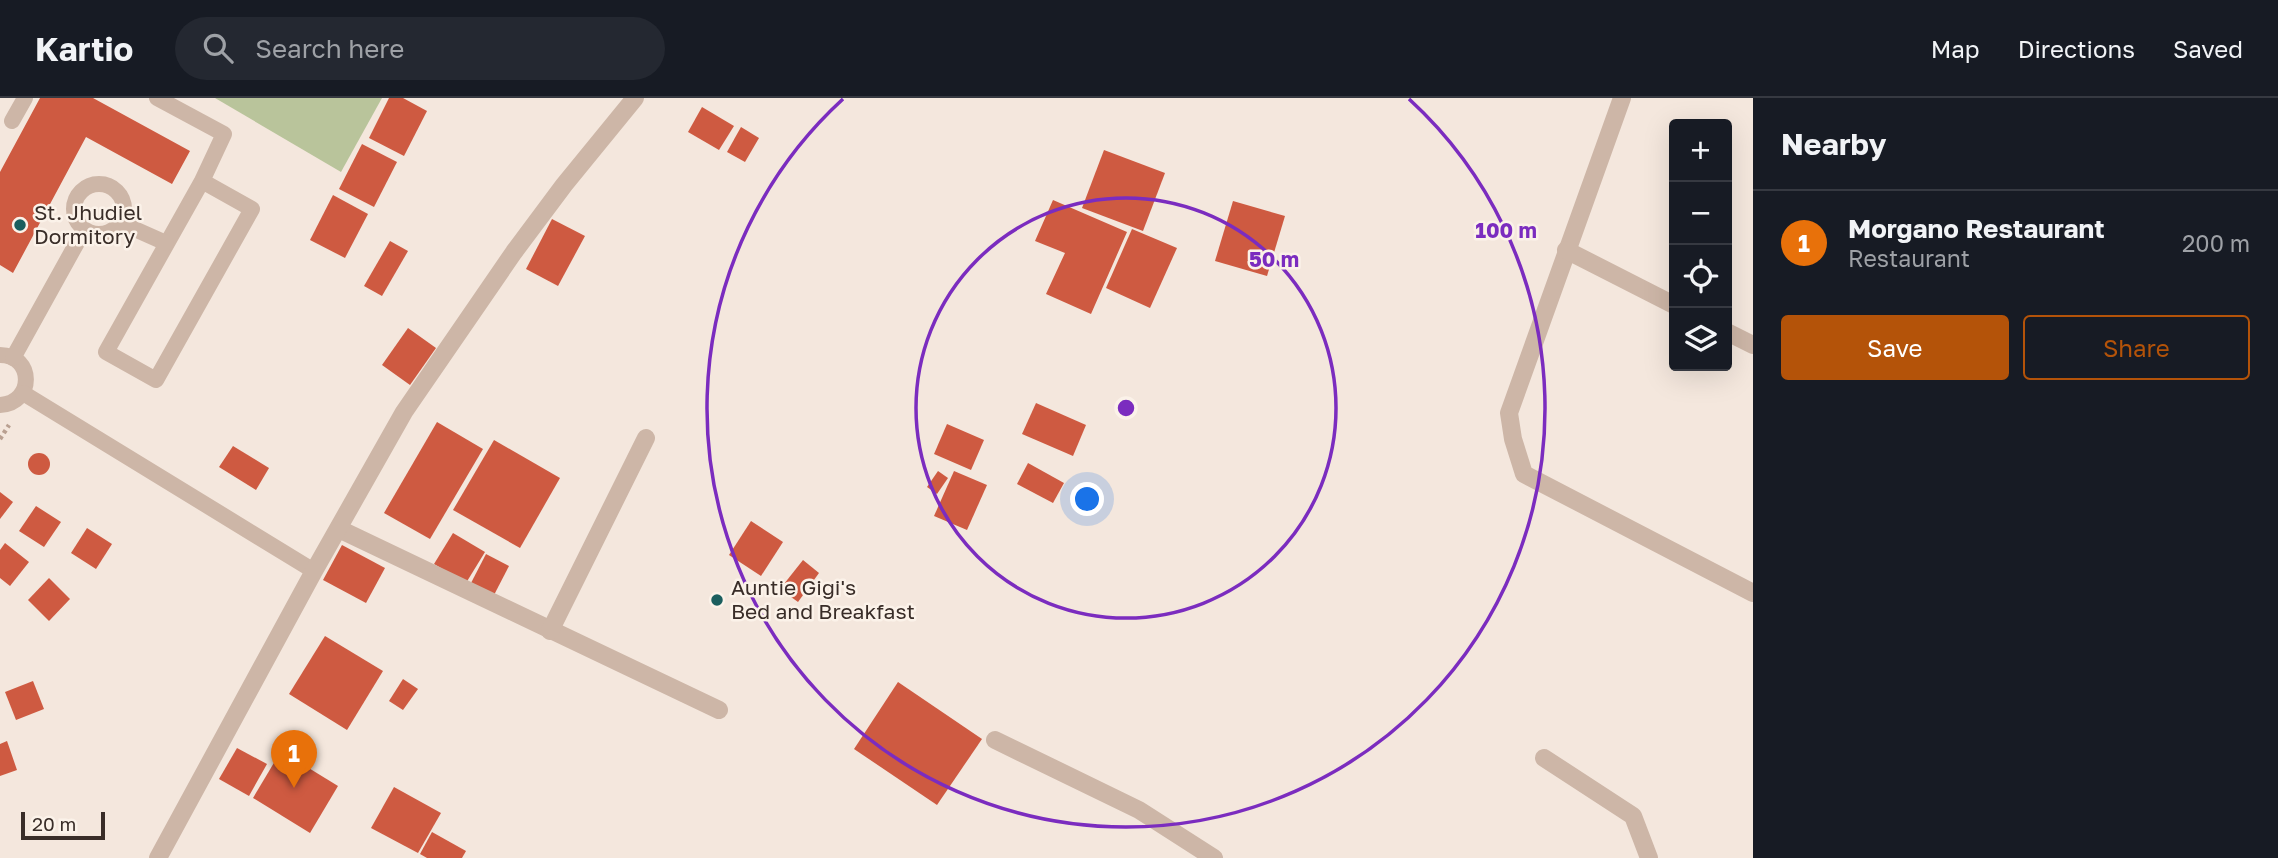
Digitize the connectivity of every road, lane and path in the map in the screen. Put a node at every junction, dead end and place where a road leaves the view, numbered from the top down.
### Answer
1 (25, 98) edge
2 (157, 98) edge
3 (635, 98) edge
4 (1622, 98) edge
5 (12, 121) dead end
6 (202, 181) junction
7 (121, 223) junction
8 (84, 230) junction
9 (166, 243) junction
10 (1566, 250) junction
11 (1669, 302) edge
12 (1732, 334) edge
13 (1753, 345) edge
14 (7, 356) edge
15 (23, 393) junction
16 (0, 405) edge
17 (646, 438) dead end
18 (339, 529) junction
19 (314, 571) junction
20 (1753, 593) edge
21 (550, 631) junction
22 (719, 710) dead end
23 (995, 740) dead end
24 (1544, 758) dead end
25 (158, 858) edge
26 (1213, 858) edge
27 (1649, 858) edge

1 - 5 lane
2 - 6 lane
3 - 18 street
4 - 10 street
6 - 9 lane
6 - 9 lane
7 - 8 lane
7 - 8 lane
7 - 9 lane
8 - 14 lane
10 - 11 street
10 - 20 street
12 - 13 street
14 - 15 lane
15 - 16 lane
15 - 19 lane
17 - 21 street
18 - 19 street
18 - 21 street
19 - 25 street
21 - 22 street
23 - 26 street
24 - 27 street

